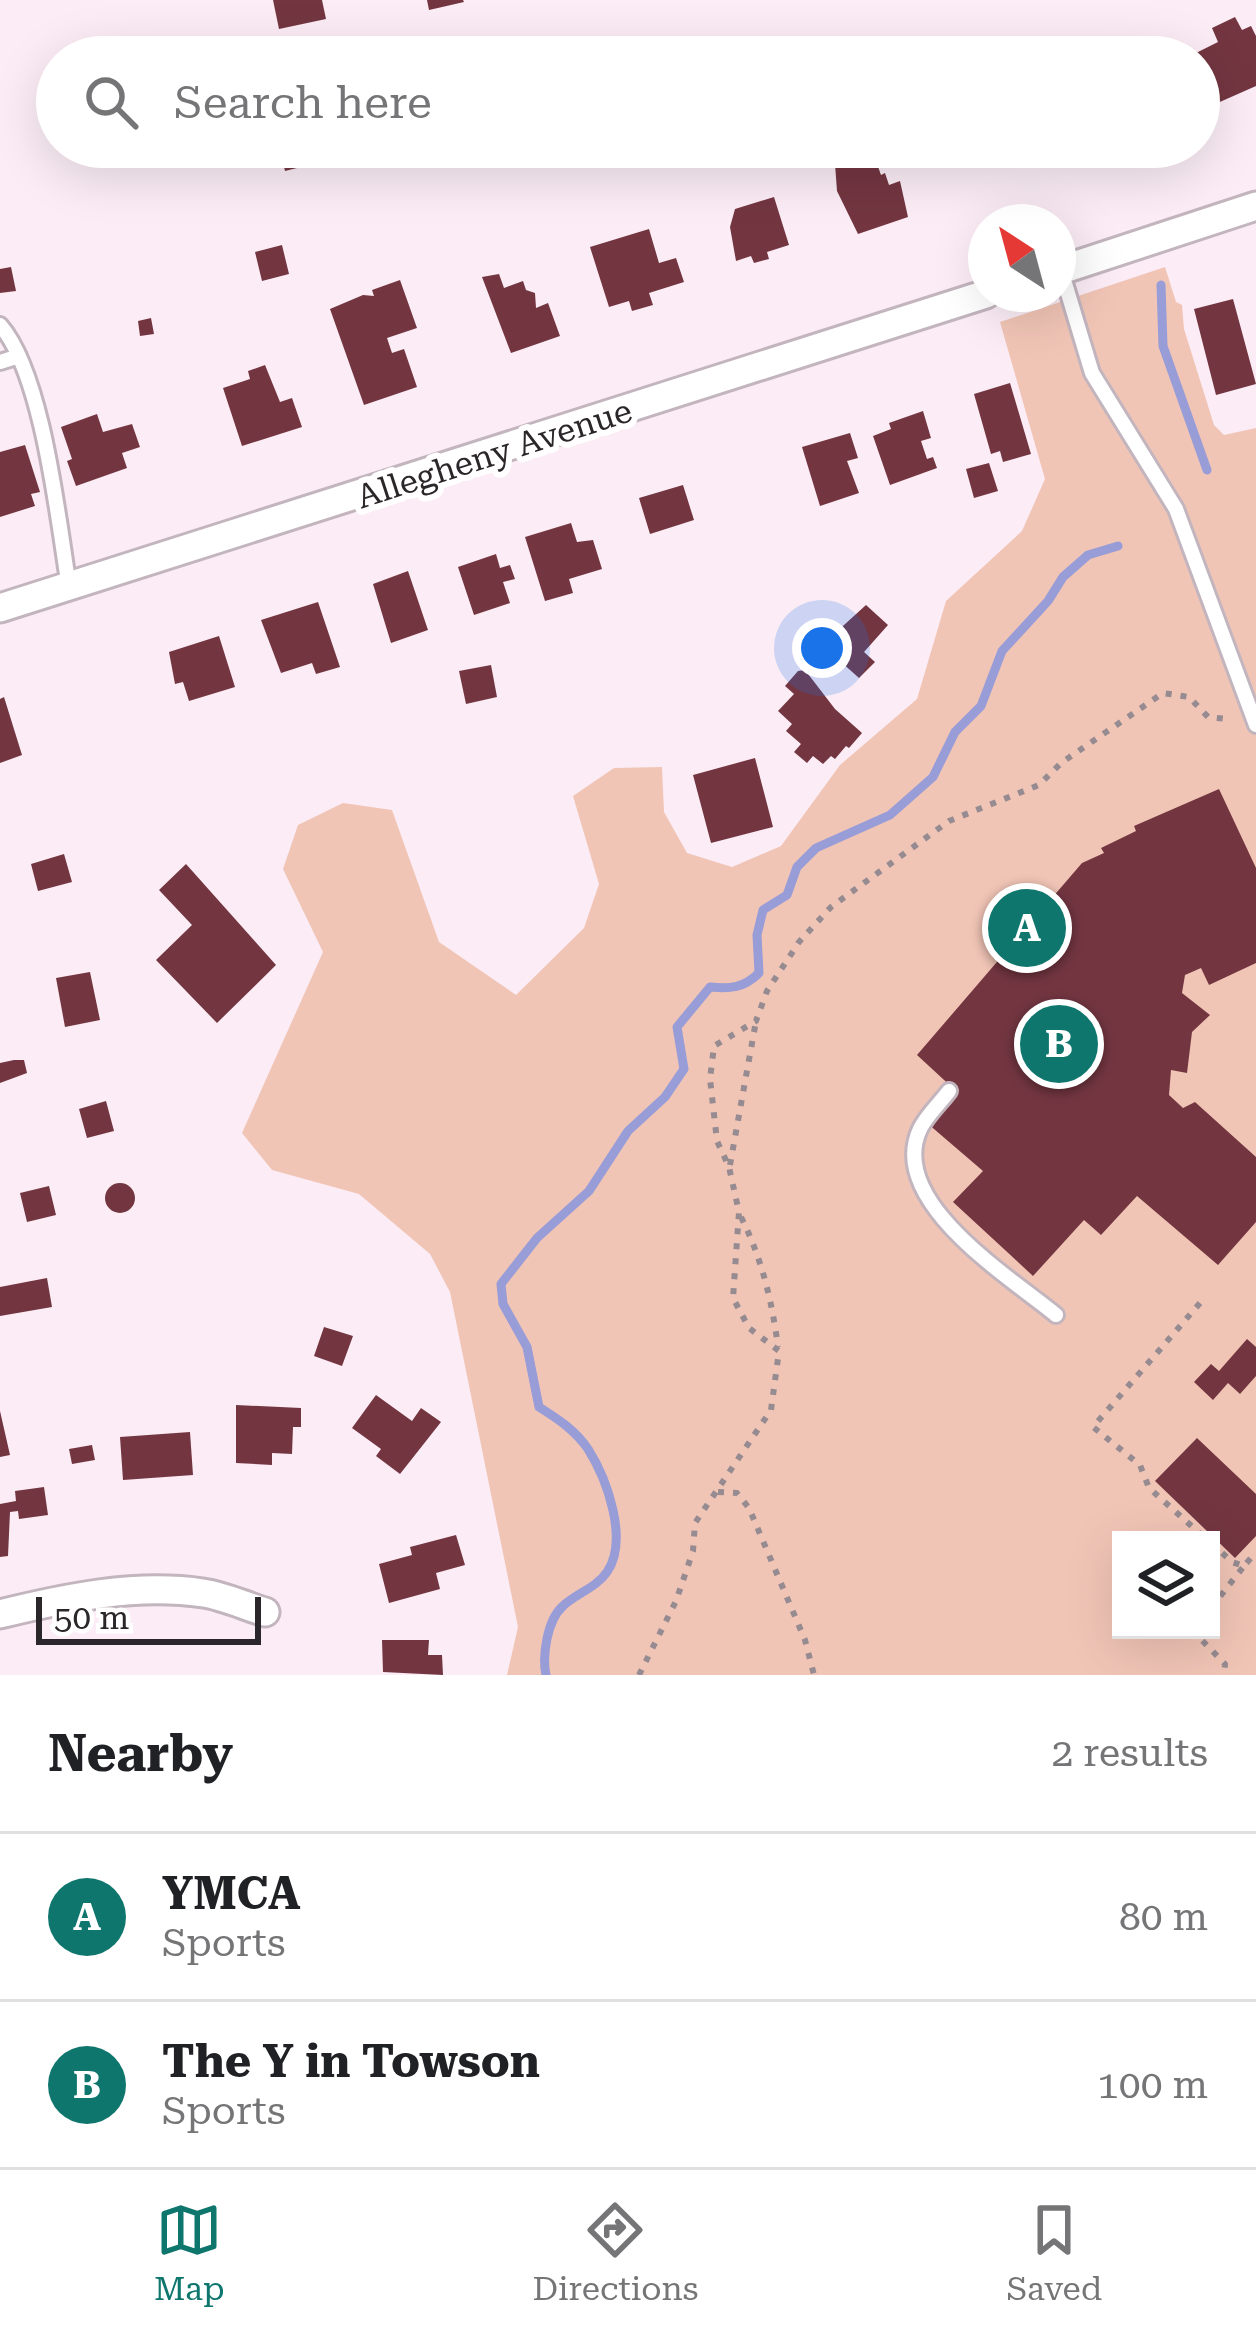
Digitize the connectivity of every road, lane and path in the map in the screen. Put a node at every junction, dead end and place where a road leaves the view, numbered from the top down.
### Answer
1 (1256, 206) edge
2 (1076, 265) edge
3 (968, 300) edge
4 (1073, 312) edge
5 (0, 325) edge
6 (19, 356) junction
7 (0, 362) edge
8 (70, 586) junction
9 (0, 608) edge
10 (1227, 718) dead end
11 (1256, 725) edge
12 (756, 1021) junction
13 (949, 1091) dead end
14 (729, 1167) junction
15 (739, 1213) junction
16 (1200, 1303) dead end
17 (1056, 1315) dead end
18 (779, 1351) junction
19 (716, 1492) junction
20 (1197, 1531) edge
21 (1220, 1552) edge
22 (1256, 1552) edge
23 (1244, 1566) junction
24 (1220, 1597) edge
25 (266, 1612) dead end
26 (0, 1614) edge
27 (1201, 1639) edge
28 (639, 1675) edge
29 (814, 1675) edge
30 (1224, 1675) edge

1 - 2 street
3 - 8 street, Allegheny Avenue
4 - 11 lane
5 - 6 lane
6 - 7 lane
6 - 8 lane
8 - 9 street, Allegheny Avenue
10 - 12 path
12 - 14 path
12 - 14 path
13 - 17 lane
14 - 15 path
15 - 18 path
15 - 18 path
16 - 20 path
18 - 19 path
19 - 28 path
19 - 29 path
21 - 23 path
22 - 23 path
23 - 24 path
25 - 26 street
27 - 30 path

